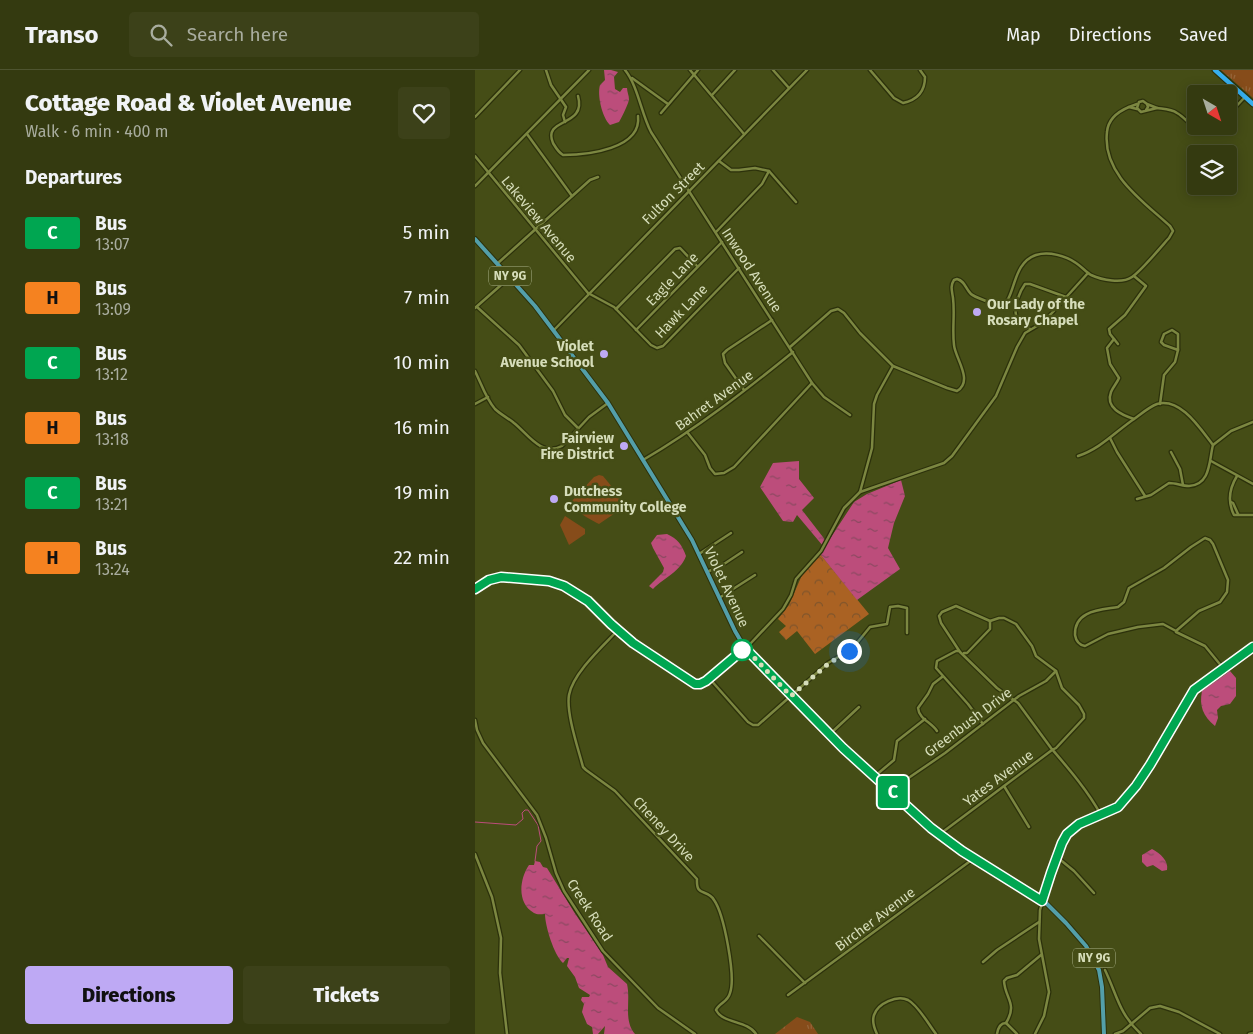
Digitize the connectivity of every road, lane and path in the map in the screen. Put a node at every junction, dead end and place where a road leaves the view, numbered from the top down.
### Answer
1 (520, 70) edge
2 (545, 70) edge
3 (589, 70) edge
4 (625, 70) edge
5 (690, 70) edge
6 (698, 70) edge
7 (735, 70) edge
8 (773, 70) edge
9 (807, 70) edge
10 (870, 70) edge
11 (920, 70) edge
12 (1215, 70) edge
13 (694, 75) junction
14 (631, 77) junction
15 (789, 88) junction
16 (712, 95) junction
17 (578, 96) dead end
18 (1245, 97) junction
19 (561, 99) junction
20 (1138, 103) junction
21 (668, 104) junction
22 (1147, 104) junction
23 (1253, 104) edge
24 (1237, 106) edge
25 (1129, 107) junction
26 (1157, 108) junction
27 (1138, 110) junction
28 (1146, 110) junction
29 (661, 113) dead end
30 (638, 116) dead end
31 (475, 117) edge
32 (1187, 121) edge
33 (565, 122) junction
34 (639, 124) junction
35 (647, 124) junction
36 (527, 134) junction
37 (744, 134) junction
38 (475, 156) edge
39 (719, 161) junction
40 (769, 171) junction
41 (488, 173) junction
42 (598, 177) dead end
43 (475, 186) edge
44 (689, 191) junction
45 (572, 196) junction
46 (796, 202) dead end
47 (535, 229) junction
48 (716, 233) junction
49 (475, 239) edge
50 (721, 242) junction
51 (498, 263) junction
52 (697, 266) junction
53 (739, 268) junction
54 (1088, 273) junction
55 (1134, 276) junction
56 (510, 277) junction
57 (589, 294) junction
58 (1066, 297) junction
59 (476, 308) edge
60 (616, 309) junction
61 (772, 320) junction
62 (1030, 329) junction
63 (554, 330) junction
64 (637, 330) junction
65 (1113, 339) junction
66 (1118, 344) dead end
67 (789, 347) junction
68 (1178, 350) junction
69 (793, 352) junction
70 (893, 366) junction
71 (475, 371) edge
72 (812, 383) junction
73 (744, 390) junction
74 (488, 397) junction
75 (607, 403) junction
76 (475, 404) edge
77 (1160, 404) junction
78 (850, 415) dead end
79 (1134, 420) junction
80 (1253, 422) edge
81 (578, 428) junction
82 (687, 432) junction
83 (1110, 438) junction
84 (1213, 445) junction
85 (1171, 452) dead end
86 (1078, 456) dead end
87 (643, 460) junction
88 (1211, 461) junction
89 (1237, 476) junction
90 (1253, 484) edge
91 (1183, 485) junction
92 (859, 492) junction
93 (1145, 496) junction
94 (1137, 499) dead end
95 (1253, 515) edge
96 (731, 533) dead end
97 (742, 552) dead end
98 (699, 554) junction
99 (707, 572) junction
100 (755, 575) dead end
101 (475, 589) edge
102 (719, 598) junction
103 (990, 621) junction
104 (618, 630) junction
105 (1176, 632) junction
106 (907, 633) dead end
107 (1253, 647) edge
108 (745, 648) junction
109 (960, 652) junction
110 (1223, 668) junction
111 (1056, 671) junction
112 (942, 677) junction
113 (709, 678) junction
114 (791, 696) junction
115 (1013, 700) junction
116 (859, 707) dead end
117 (925, 719) junction
118 (475, 720) edge
119 (983, 724) junction
120 (476, 726) junction
121 (475, 731) edge
122 (937, 731) dead end
123 (830, 734) junction
124 (1052, 750) junction
125 (875, 776) junction
126 (1004, 786) junction
127 (893, 792) junction
128 (1101, 815) junction
129 (1029, 827) dead end
130 (940, 834) junction
131 (475, 854) edge
132 (1057, 856) junction
133 (973, 858) junction
134 (1094, 893) dead end
135 (1042, 901) junction
136 (1039, 922) junction
137 (759, 936) dead end
138 (1041, 954) junction
139 (983, 962) dead end
140 (1105, 970) dead end
141 (805, 982) junction
142 (788, 995) dead end
143 (1006, 1022) junction
144 (1131, 1024) junction
145 (1253, 1033) edge
146 (507, 1034) edge
147 (695, 1034) edge
148 (756, 1034) edge
149 (877, 1034) edge
150 (936, 1034) edge
151 (997, 1034) edge
152 (1017, 1034) edge
153 (1035, 1034) edge
154 (1104, 1034) edge
155 (1115, 1034) edge
156 (1141, 1034) edge
157 (1220, 1034) edge
158 (1249, 1034) edge

1 - 31 street
2 - 19 street
3 - 19 street
4 - 14 street
5 - 13 street
6 - 13 street
7 - 16 street
8 - 15 street
9 - 15 street, Fulton Street
10 - 11 street
12 - 18 highway
13 - 16 street
13 - 21 street
14 - 21 street
14 - 35 street, Inwood Avenue
15 - 37 street, Fulton Street
16 - 37 street
17 - 33 street
18 - 23 highway
18 - 24 street
19 - 33 street
19 - 36 street
20 - 22 street
20 - 25 street
20 - 27 street
21 - 29 street
22 - 26 street
22 - 28 street
25 - 27 street
25 - 55 street
26 - 28 street
26 - 32 street
27 - 28 street
30 - 34 street
33 - 34 street
34 - 35 street
35 - 44 street, Inwood Avenue
36 - 41 street
36 - 45 street
37 - 39 street, Fulton Street
38 - 41 street, Lakeview Avenue
39 - 40 street
39 - 44 street, Fulton Street
40 - 46 street
40 - 48 street
41 - 43 street
41 - 47 street, Lakeview Avenue
42 - 45 street
44 - 48 street, Inwood Avenue
44 - 57 street, Fulton Street
45 - 47 street
47 - 51 street
47 - 57 street, Lakeview Avenue
48 - 50 street, Inwood Avenue
49 - 51 main road, Violet Avenue / NY 9G
50 - 52 street, Eagle Lane
50 - 53 street, Inwood Avenue
51 - 56 main road, Violet Avenue / NY 9G
52 - 60 street
52 - 64 street, Eagle Lane
53 - 61 street, Inwood Avenue
53 - 64 street, Hawk Lane
54 - 55 street
54 - 58 street
54 - 70 street
55 - 65 street
56 - 59 street
56 - 63 main road, Violet Avenue / NY 9G
57 - 60 street, Hawk Lane
57 - 63 street, Fulton Street
58 - 62 street
58 - 62 street
59 - 81 street
60 - 64 street, Hawk Lane
61 - 67 street, Inwood Avenue
61 - 73 street
62 - 92 street
63 - 75 main road, Violet Avenue / NY 9G
65 - 66 street
65 - 79 street
67 - 69 street, Inwood Avenue
67 - 70 street
68 - 68 street
68 - 77 street
69 - 72 street, Inwood Avenue
69 - 73 street, Bahret Avenue
70 - 92 street
71 - 74 street
72 - 78 street, Inwood Avenue
72 - 82 street
73 - 82 street, Bahret Avenue
74 - 76 street
74 - 81 street
75 - 81 street
75 - 87 main road, Violet Avenue / NY 9G
77 - 79 street
77 - 84 street
79 - 83 street
80 - 84 street
82 - 87 street, Bahret Avenue
83 - 86 street
83 - 93 street
84 - 88 street
85 - 91 street
87 - 98 main road, Violet Avenue / NY 9G
88 - 89 street
88 - 91 street
89 - 90 street
89 - 95 street
91 - 93 street
92 - 108 street
93 - 94 street
96 - 98 street
97 - 99 street
98 - 99 main road, Violet Avenue / NY 9G
99 - 102 main road, Violet Avenue / NY 9G
100 - 102 street
101 - 104 street
102 - 108 main road, Violet Avenue / NY 9G
103 - 109 street
103 - 109 street
103 - 111 street
104 - 113 street
104 - 148 street, Cheney Drive
105 - 105 street
105 - 110 street
106 - 114 street
107 - 110 street
108 - 113 street
108 - 114 main road, Violet Avenue / NY 9G
109 - 112 street
109 - 115 street
110 - 128 street
111 - 115 street, Greenbush Drive
111 - 124 street
112 - 117 street
112 - 119 street
113 - 114 street
114 - 123 main road, Violet Avenue / NY 9G
115 - 119 street, Greenbush Drive
115 - 124 street
116 - 123 street
117 - 122 street
117 - 125 street
118 - 120 street, Creek Road
119 - 127 street, Greenbush Drive
120 - 121 street
120 - 147 street, Creek Road
123 - 125 main road, Violet Avenue / NY 9G
124 - 126 street, Yates Avenue
124 - 128 street, Yates Avenue
125 - 127 main road, Violet Avenue / NY 9G
126 - 129 street
126 - 130 street, Yates Avenue
127 - 130 main road, Violet Avenue / NY 9G
128 - 132 street
130 - 133 main road, Violet Avenue / NY 9G
131 - 146 street
132 - 134 street
132 - 135 street
133 - 135 main road, Violet Avenue / NY 9G
133 - 141 street, Bircher Avenue
135 - 136 street
135 - 154 main road, Violet Avenue / NY 9G
136 - 138 street
136 - 139 street
137 - 141 street
138 - 143 street
138 - 153 street
140 - 144 street
141 - 142 street, Bircher Avenue
143 - 151 street
143 - 152 street
144 - 155 street
144 - 156 street
144 - 157 street
145 - 158 street
149 - 150 street

